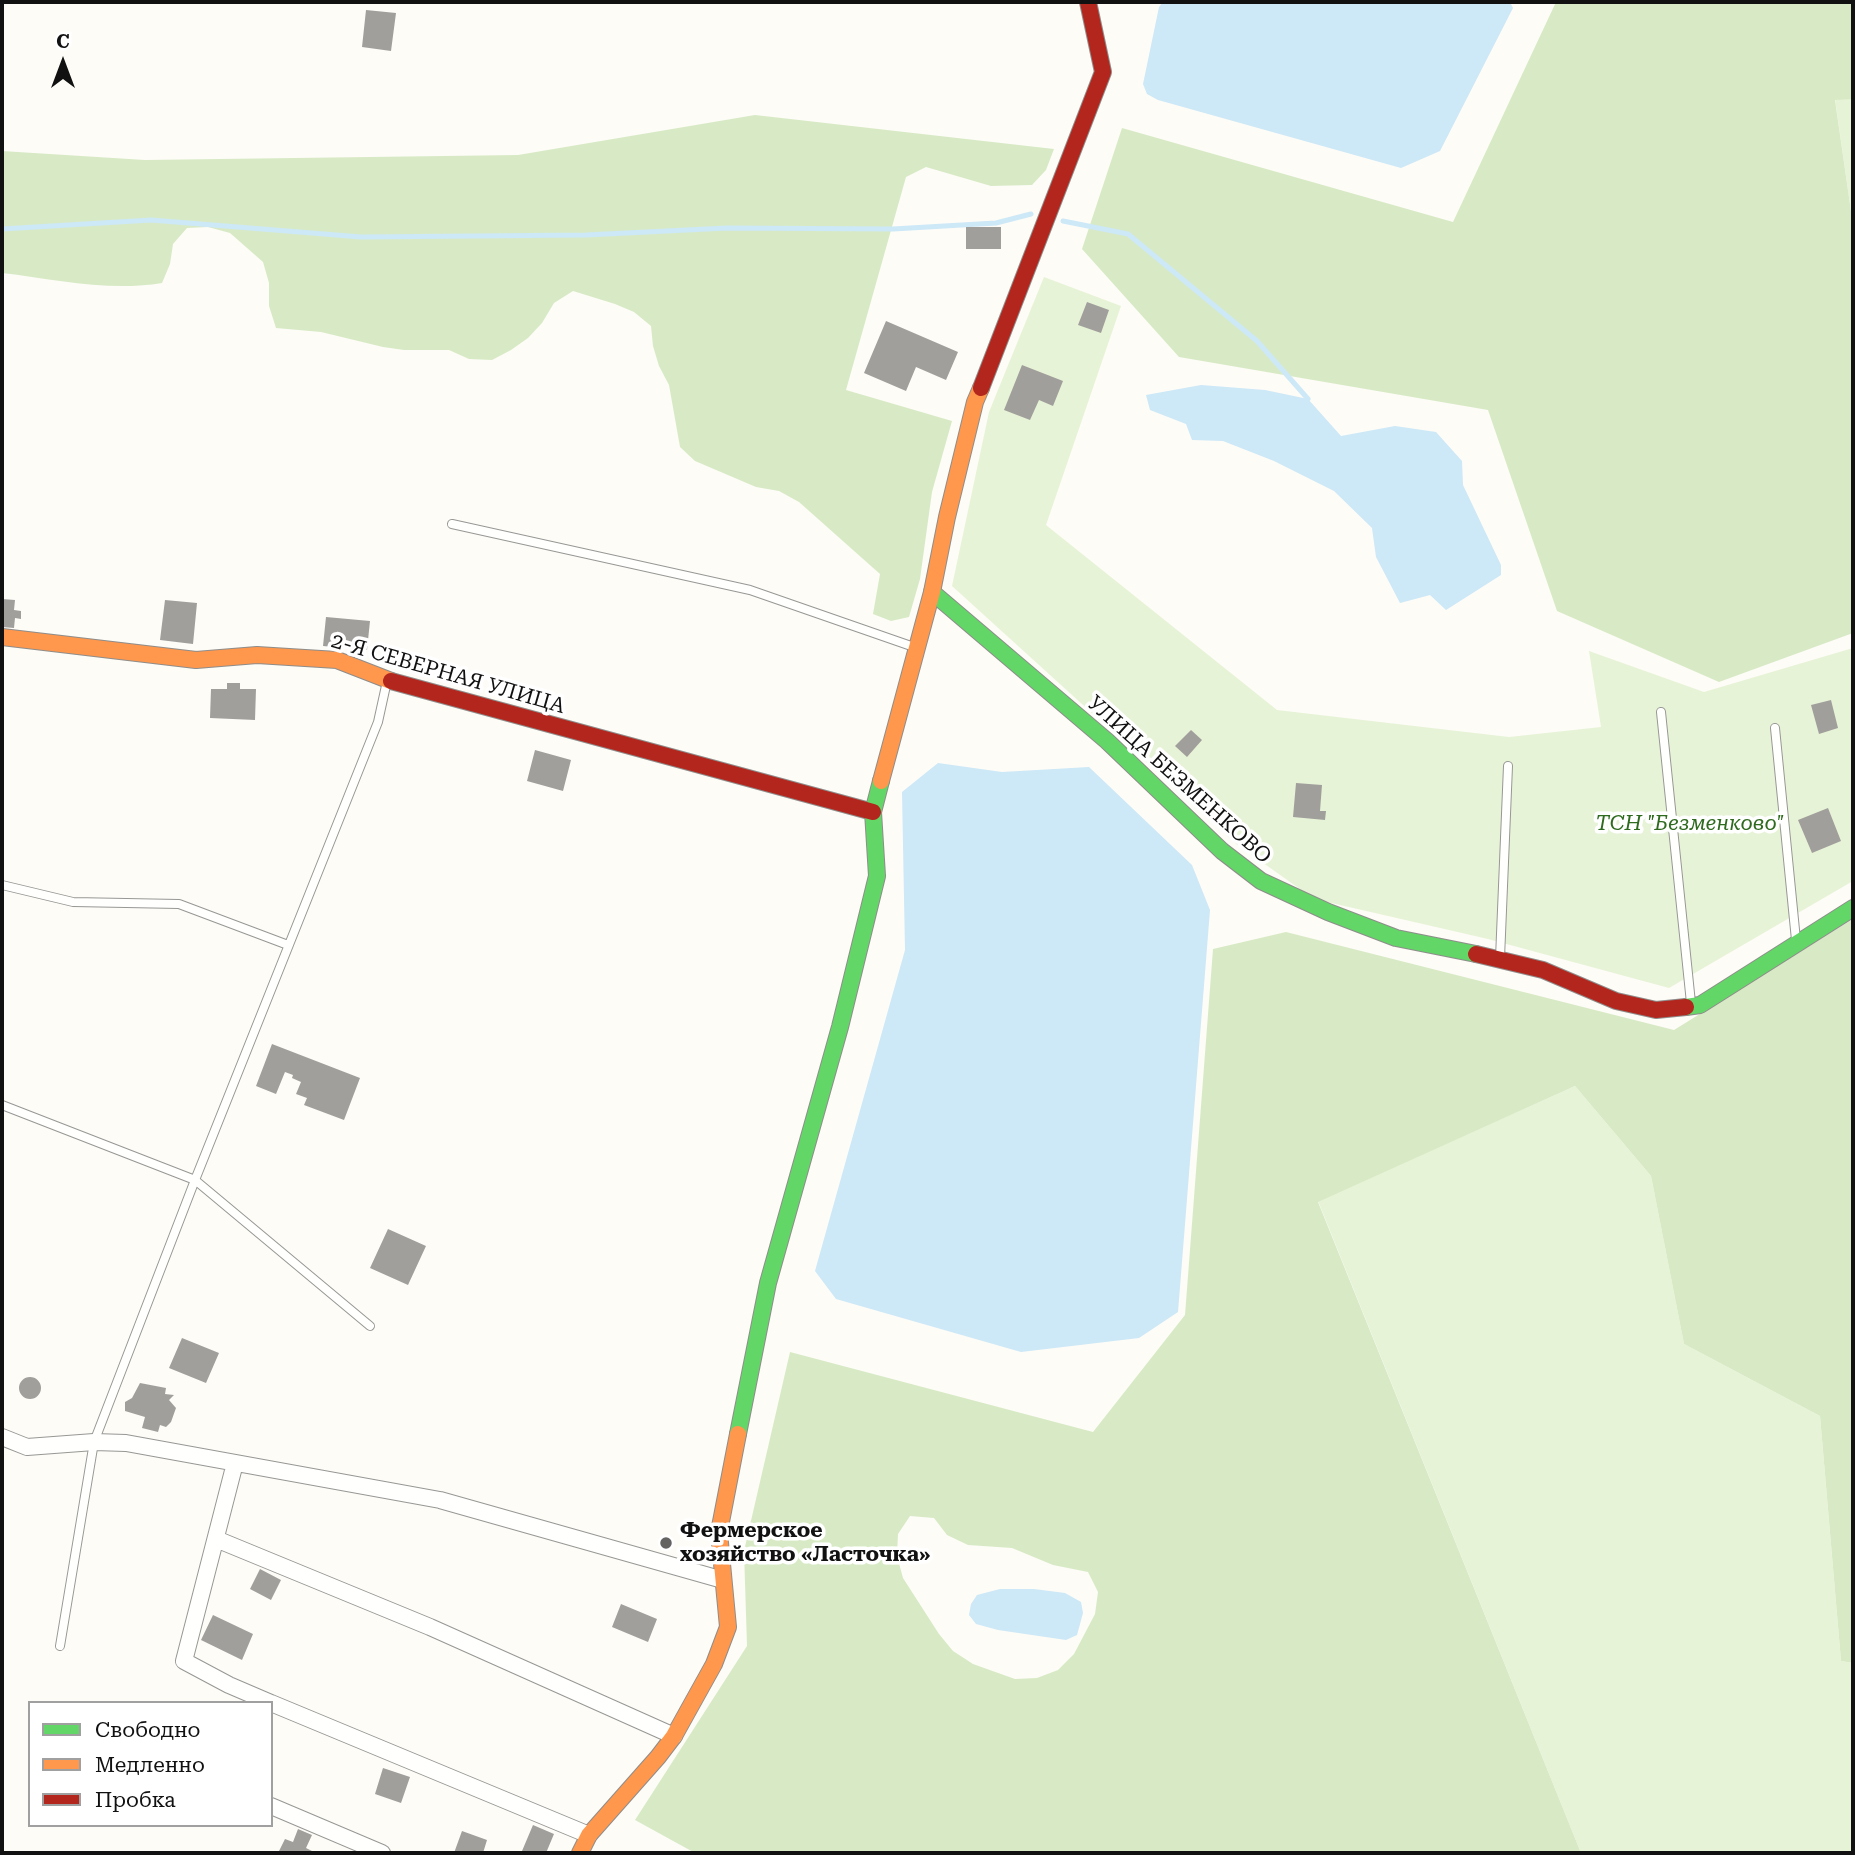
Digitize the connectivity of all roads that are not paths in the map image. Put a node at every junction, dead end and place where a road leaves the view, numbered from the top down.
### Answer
1 (1088, 2) edge
2 (452, 524) dead end
3 (932, 592) junction
4 (2, 637) edge
5 (917, 648) junction
6 (387, 680) junction
7 (1661, 712) dead end
8 (1775, 728) dead end
9 (1508, 766) dead end
10 (873, 812) junction
11 (2, 885) edge
12 (1853, 908) edge
13 (1797, 943) junction
14 (288, 945) junction
15 (1500, 958) junction
16 (1692, 1006) junction
17 (2, 1105) edge
18 (195, 1180) junction
19 (370, 1326) dead end
20 (2, 1437) edge
21 (94, 1442) junction
22 (235, 1463) junction
23 (216, 1539) junction
24 (723, 1580) junction
25 (60, 1646) dead end
26 (266, 1701) edge
27 (273, 1704) edge
28 (674, 1735) junction
29 (273, 1807) edge
30 (589, 1835) junction
31 (382, 1853) edge
32 (580, 1853) edge

1 - 3 street
2 - 5 lane
3 - 5 street
3 - 15 street, УЛИЦА БЕЗМЕНКОВО
4 - 6 street, 2-Я СЕВЕРНАЯ УЛИЦА
5 - 10 street
6 - 10 street, 2-Я СЕВЕРНАЯ УЛИЦА
6 - 14 lane
7 - 16 lane
8 - 13 lane
9 - 15 lane
10 - 24 street
11 - 14 lane
12 - 13 street, УЛИЦА БЕЗМЕНКОВО
13 - 16 street, УЛИЦА БЕЗМЕНКОВО
14 - 18 lane
15 - 16 street, УЛИЦА БЕЗМЕНКОВО
17 - 18 lane
18 - 19 lane
18 - 21 lane
20 - 21 street
21 - 22 street
21 - 25 lane
22 - 23 street
22 - 24 street
23 - 26 street
23 - 28 street
24 - 28 street
27 - 30 street
28 - 30 street
29 - 31 street
30 - 32 street

